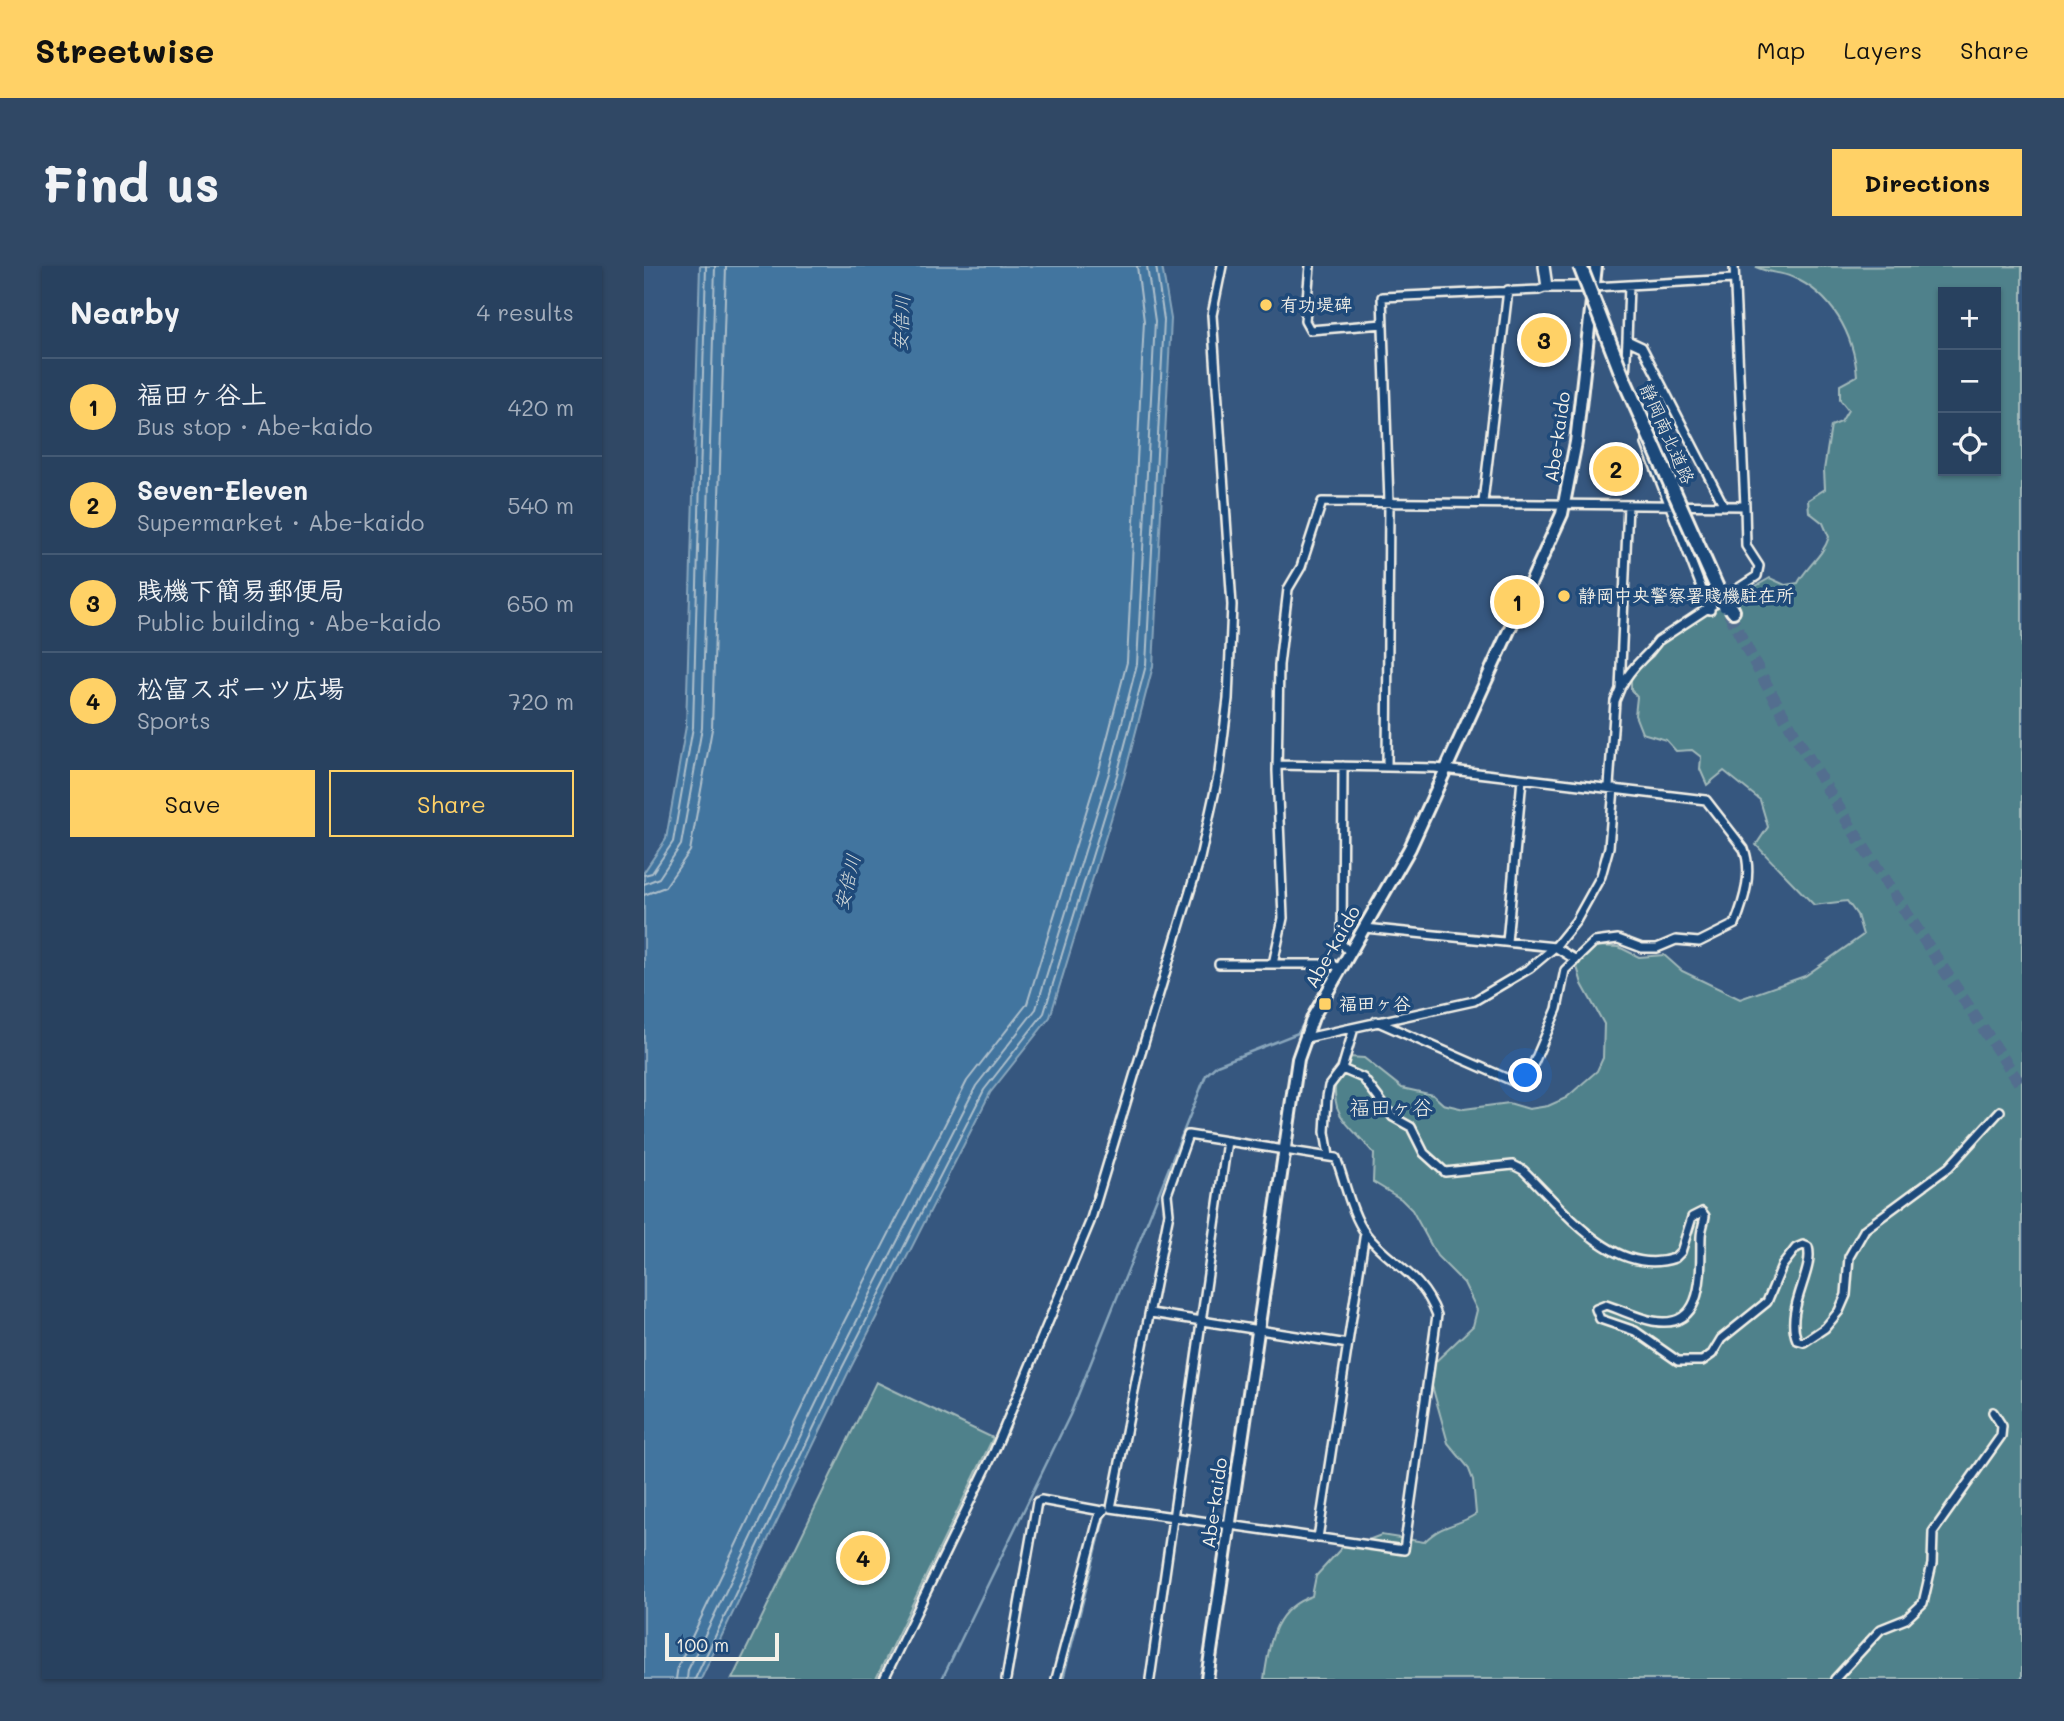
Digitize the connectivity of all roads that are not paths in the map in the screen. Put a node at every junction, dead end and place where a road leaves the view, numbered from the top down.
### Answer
1 (1222, 266) edge
2 (1310, 266) edge
3 (1544, 266) edge
4 (1580, 266) edge
5 (1587, 266) edge
6 (1597, 266) edge
7 (1734, 266) edge
8 (1733, 279) junction
9 (1629, 285) junction
10 (1547, 286) junction
11 (1594, 287) junction
12 (1508, 290) junction
13 (1383, 324) junction
14 (1627, 340) junction
15 (1483, 502) junction
16 (1389, 503) junction
17 (1565, 504) junction
18 (1628, 505) junction
19 (1672, 505) junction
20 (1724, 506) junction
21 (1745, 506) junction
22 (1710, 610) junction
23 (1620, 689) junction
24 (1277, 765) junction
25 (1343, 766) junction
26 (1387, 767) junction
27 (1447, 771) junction
28 (1522, 779) junction
29 (1612, 787) junction
30 (1364, 928) junction
31 (1507, 943) junction
32 (1555, 947) junction
33 (1350, 953) junction
34 (1576, 960) junction
35 (1219, 964) dead end
36 (1273, 964) junction
37 (1340, 969) junction
38 (1376, 1021) junction
39 (1354, 1028) junction
40 (1306, 1038) junction
41 (1342, 1069) junction
42 (2000, 1111) dead end
43 (1227, 1141) junction
44 (1284, 1149) junction
45 (1329, 1156) junction
46 (1365, 1232) junction
47 (1151, 1313) junction
48 (1202, 1320) junction
49 (1258, 1329) junction
50 (1348, 1344) junction
51 (1993, 1412) dead end
52 (1111, 1508) junction
53 (1102, 1511) junction
54 (1173, 1516) junction
55 (1230, 1524) junction
56 (1318, 1538) junction
57 (884, 1679) edge
58 (1006, 1679) edge
59 (1056, 1679) edge
60 (1150, 1679) edge
61 (1207, 1679) edge
62 (1835, 1679) edge

1 - 57 street
2 - 13 street
3 - 10 street
4 - 5 highway, 静岡南北道路, bridge
6 - 11 main road, Abe-kaido
7 - 8 street
8 - 9 street
8 - 21 street
9 - 11 street
9 - 14 street
10 - 11 street
10 - 12 street
11 - 17 main road, Abe-kaido
12 - 13 street
12 - 15 street
13 - 16 street
14 - 19 street
14 - 20 street
15 - 16 street
15 - 17 street
16 - 24 street
16 - 26 street
17 - 18 street
17 - 27 main road, Abe-kaido
18 - 19 street
18 - 23 street
19 - 20 street
19 - 22 street
20 - 21 street
21 - 22 street
22 - 23 street
23 - 29 street
24 - 25 street
24 - 36 street
25 - 26 street
25 - 33 street
26 - 27 street
27 - 28 street
27 - 30 main road, Abe-kaido
28 - 29 street
28 - 31 street
29 - 32 street
29 - 34 street
30 - 31 street
30 - 33 main road, Abe-kaido
31 - 32 street
32 - 34 street
32 - 38 street
33 - 37 main road, Abe-kaido
34 - 38 street
35 - 36 street
36 - 37 street
37 - 40 main road, Abe-kaido
38 - 39 street
39 - 40 street
39 - 41 street
40 - 44 main road, Abe-kaido
41 - 42 street
41 - 45 street
43 - 44 street
43 - 47 street
43 - 48 street
44 - 45 street
44 - 49 main road, Abe-kaido
45 - 46 street
46 - 50 street
46 - 56 street
47 - 48 street
47 - 52 street
48 - 49 street
48 - 54 street
49 - 50 street
49 - 55 main road, Abe-kaido
50 - 56 street
51 - 62 street
52 - 53 street
52 - 54 street
53 - 58 street
53 - 59 street
54 - 55 street
54 - 60 street
55 - 56 street
55 - 61 main road, Abe-kaido

